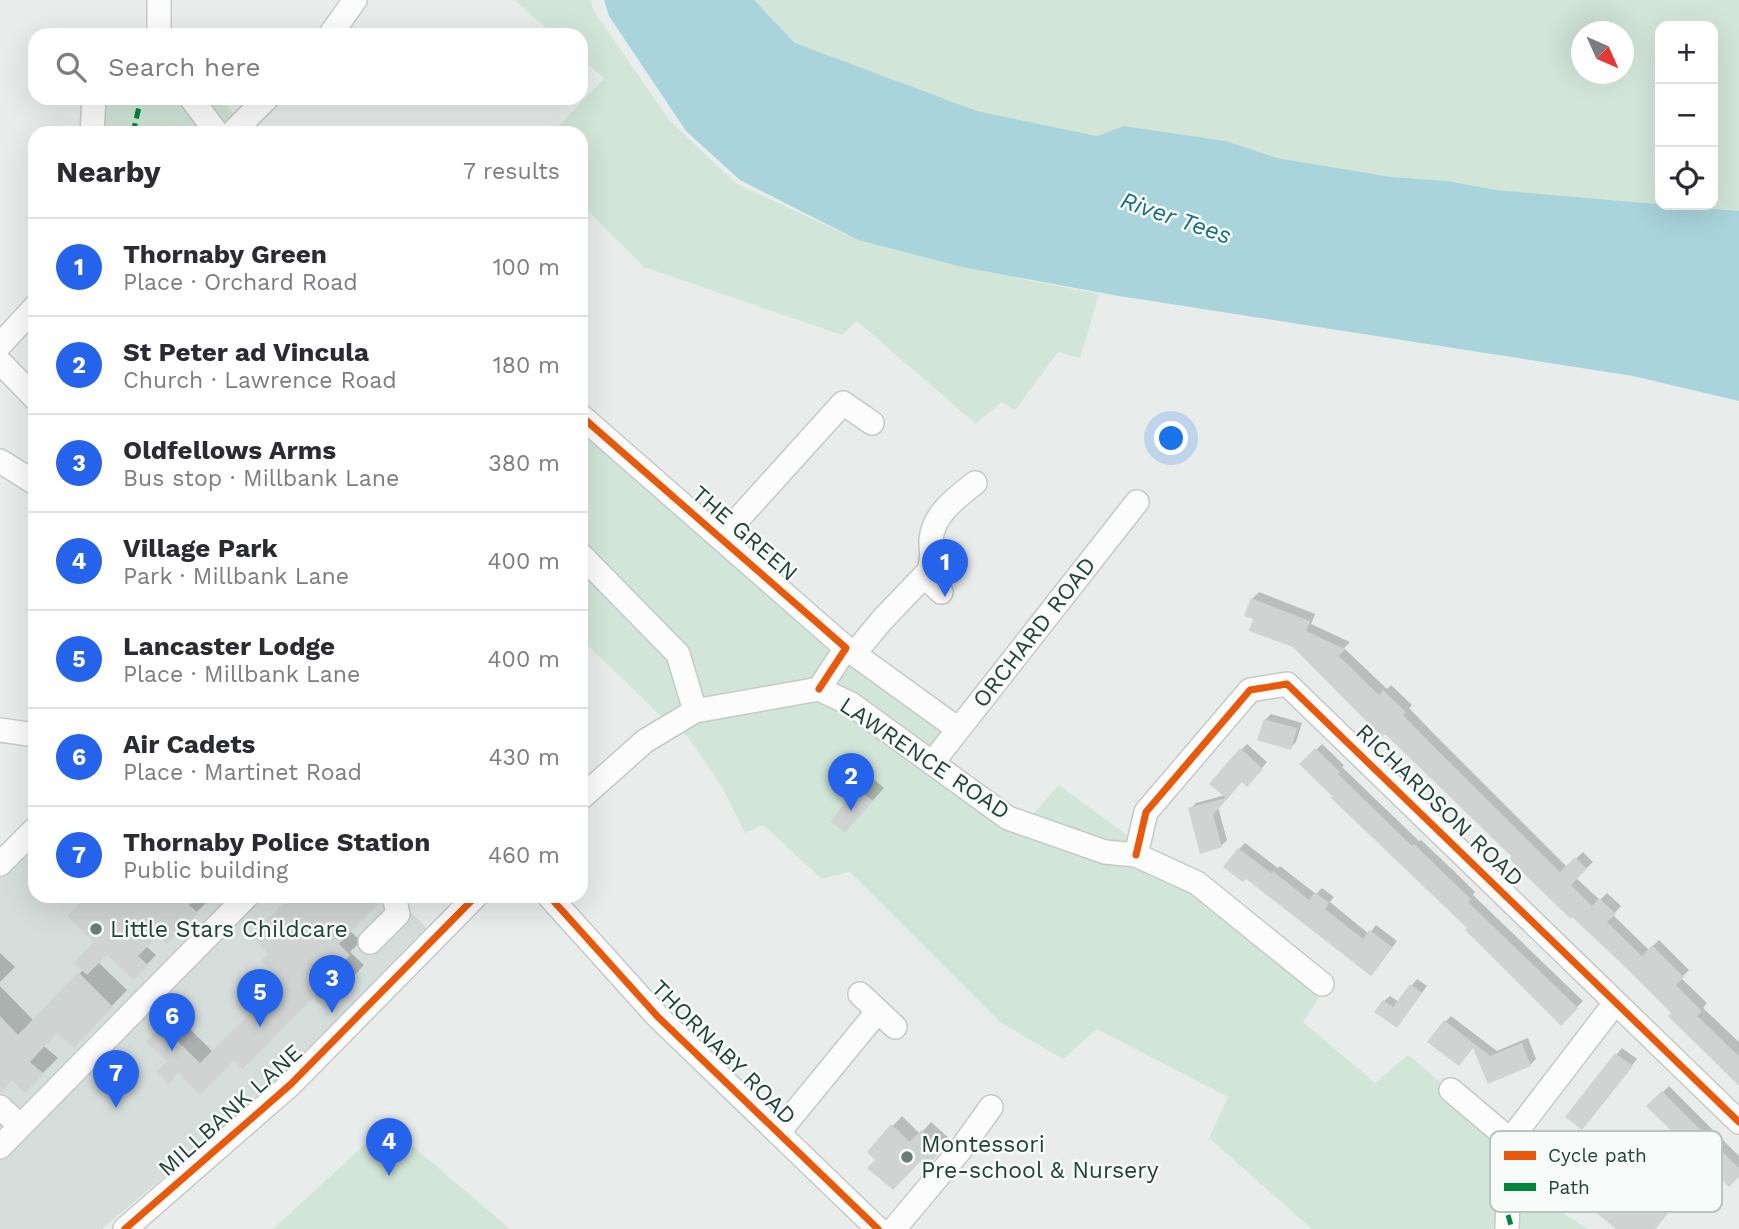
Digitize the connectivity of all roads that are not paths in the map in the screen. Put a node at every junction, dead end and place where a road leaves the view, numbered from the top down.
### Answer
1 (159, 0) edge
2 (355, 0) edge
3 (159, 28) edge
4 (335, 28) edge
5 (94, 105) edge
6 (196, 105) edge
7 (260, 105) edge
8 (92, 126) edge
9 (212, 126) edge
10 (239, 126) edge
11 (28, 315) edge
12 (0, 345) edge
13 (0, 362) edge
14 (28, 391) edge
15 (588, 422) edge
16 (872, 423) dead end
17 (0, 461) edge
18 (28, 479) edge
19 (975, 483) dead end
20 (1137, 502) dead end
21 (721, 538) junction
22 (588, 562) edge
23 (924, 576) junction
24 (941, 592) dead end
25 (850, 651) junction
26 (819, 689) junction
27 (695, 710) junction
28 (958, 729) junction
29 (0, 730) edge
30 (28, 734) edge
31 (932, 763) junction
32 (588, 786) edge
33 (28, 836) edge
34 (1136, 855) junction
35 (0, 864) edge
36 (230, 903) edge
37 (396, 903) edge
38 (469, 903) edge
39 (555, 903) edge
40 (370, 942) dead end
41 (1322, 985) dead end
42 (860, 995) dead end
43 (1615, 1003) junction
44 (878, 1011) junction
45 (895, 1027) dead end
46 (1451, 1090) dead end
47 (0, 1107) edge
48 (991, 1107) dead end
49 (1739, 1122) edge
50 (20, 1126) junction
51 (1499, 1131) edge
52 (1517, 1131) edge
53 (778, 1133) junction
54 (0, 1147) edge
55 (125, 1229) edge
56 (878, 1229) edge
57 (894, 1229) edge

1 - 3 street
2 - 4 street
5 - 8 street
6 - 9 street
7 - 10 street
11 - 12 street
13 - 14 street
15 - 21 street, THE GREEN
16 - 21 street
17 - 18 street
19 - 23 street
20 - 28 street, ORCHARD ROAD
21 - 25 street, THE GREEN
22 - 27 street
23 - 24 street
23 - 25 street
25 - 26 street
25 - 28 street, THE GREEN
26 - 27 street
26 - 31 street, LAWRENCE ROAD
27 - 32 street
28 - 31 street, ORCHARD ROAD
29 - 30 street
31 - 34 street, LAWRENCE ROAD
33 - 35 street
34 - 41 street, LAWRENCE ROAD
34 - 43 street, RICHARDSON ROAD
36 - 50 street
37 - 40 street
38 - 55 street, MILLBANK LANE
39 - 53 street, THORNABY ROAD
42 - 44 street
43 - 49 street, RICHARDSON ROAD
43 - 52 street
44 - 45 street
44 - 53 street
46 - 51 street
47 - 50 street
48 - 57 street
50 - 54 street
53 - 56 street, THORNABY ROAD

